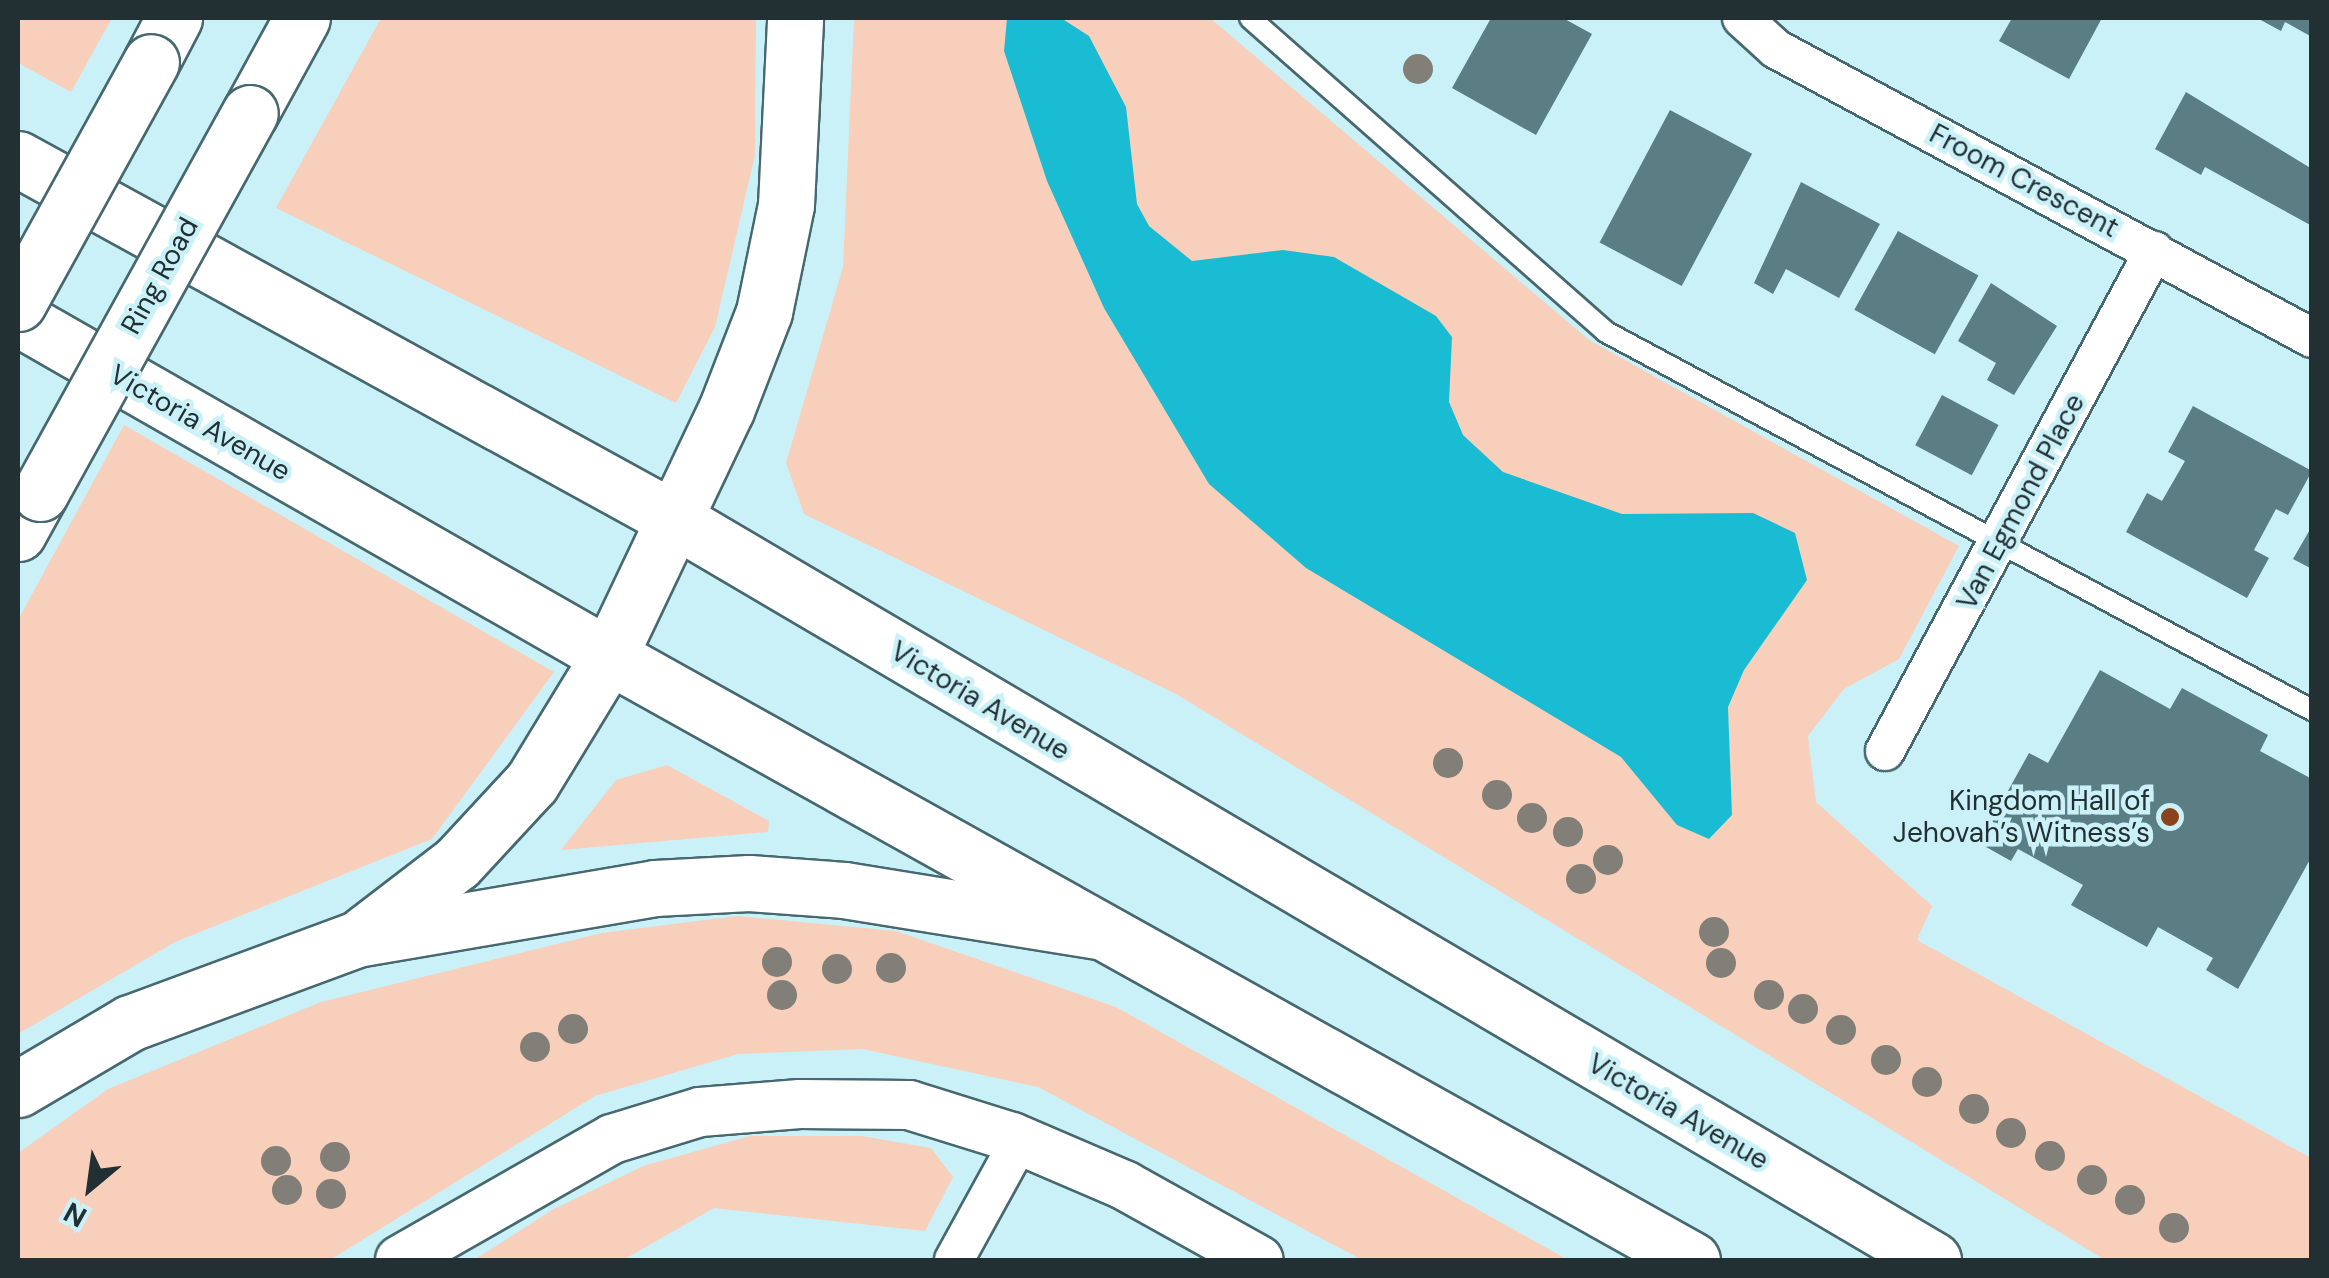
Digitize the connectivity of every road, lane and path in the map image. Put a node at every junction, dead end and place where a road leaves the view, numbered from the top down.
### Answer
1 (302, 18) edge
2 (795, 18) edge
3 (1742, 18) edge
4 (1254, 19) edge
5 (163, 40) edge
6 (18, 159) edge
7 (2154, 251) junction
8 (18, 303) edge
9 (18, 318) edge
10 (2312, 338) edge
11 (29, 513) edge
12 (674, 519) junction
13 (1998, 545) junction
14 (609, 656) junction
15 (2312, 710) edge
16 (1885, 751) dead end
17 (1096, 931) junction
18 (358, 939) junction
19 (18, 1089) edge
20 (1020, 1140) junction
21 (400, 1260) edge
22 (954, 1260) edge
23 (1259, 1260) edge
24 (1692, 1260) edge
25 (1932, 1260) edge

1 - 11 main road, Ring Road, bridge
2 - 12 main road
3 - 7 street, Froom Crescent
4 - 13 lane
5 - 8 main road, bridge
6 - 12 main road, Victoria Avenue
7 - 10 street, Froom Crescent
7 - 13 street, Van Egmond Place
9 - 14 main road, Victoria Avenue
12 - 14 main road
12 - 25 main road, Victoria Avenue
13 - 15 lane
13 - 16 street, Van Egmond Place
14 - 17 main road, Victoria Avenue
14 - 18 main road
17 - 18 main road
17 - 24 main road, Victoria Avenue
18 - 19 main road
20 - 21 street
20 - 22 street
20 - 23 street

